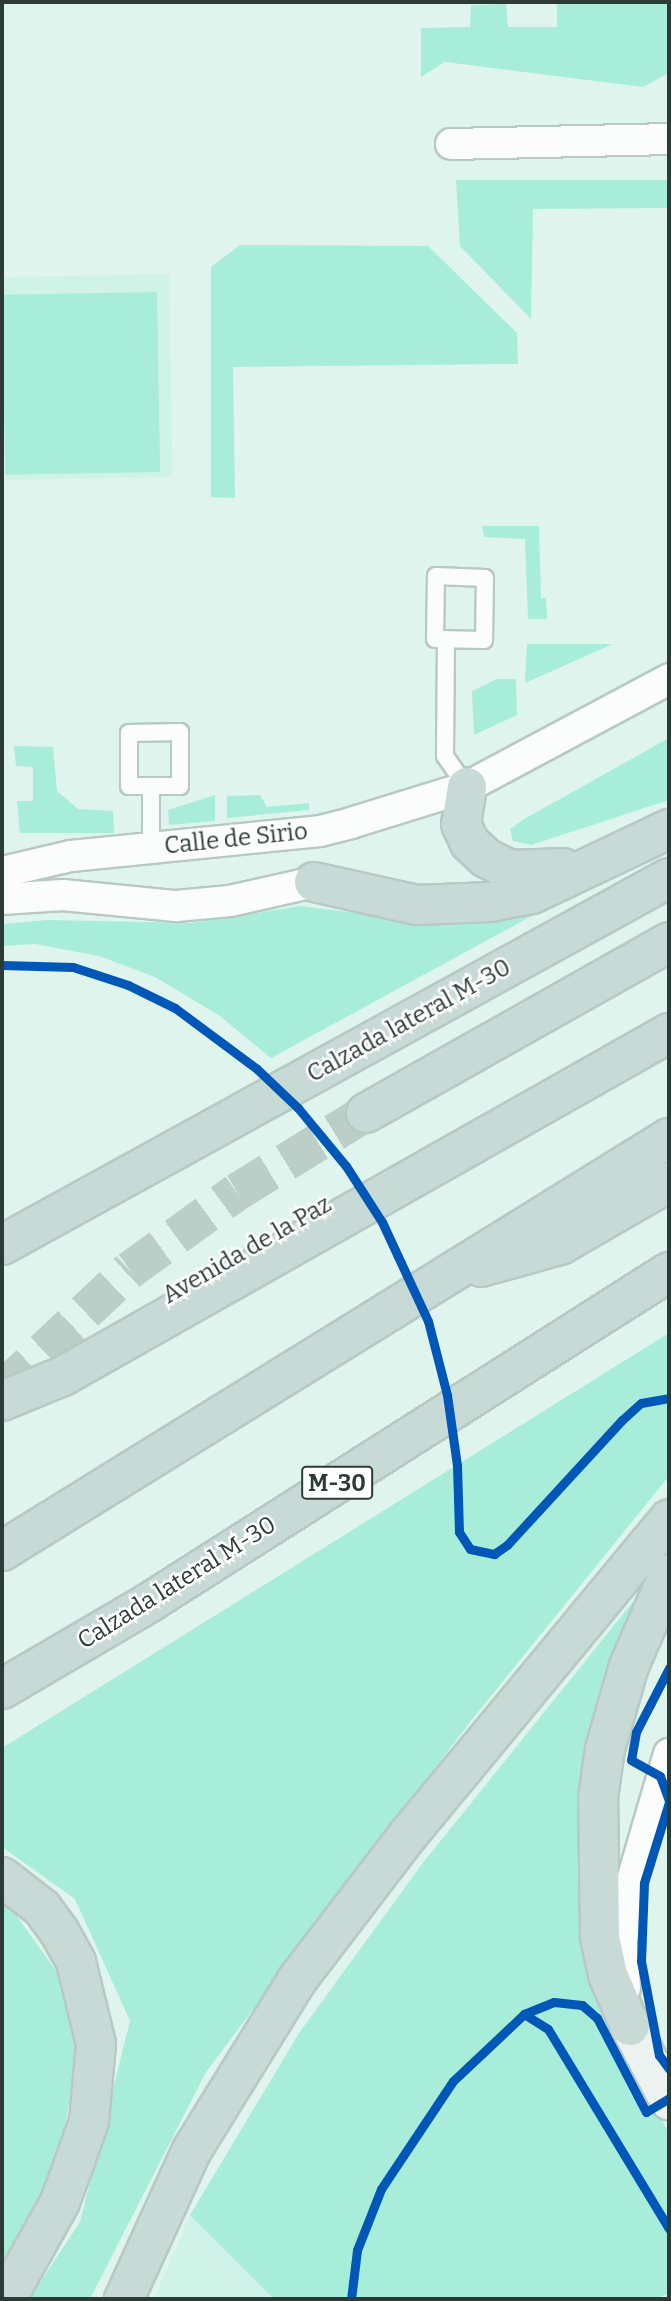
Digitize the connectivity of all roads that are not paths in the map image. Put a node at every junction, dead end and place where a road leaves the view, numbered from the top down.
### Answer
1 (669, 139) edge
2 (451, 144) dead end
3 (446, 639) junction
4 (669, 679) edge
5 (151, 786) junction
6 (467, 787) junction
7 (669, 829) edge
8 (151, 848) junction
9 (600, 863) junction
10 (2, 872) edge
11 (669, 878) edge
12 (314, 882) joint
13 (2, 899) edge
14 (669, 942) edge
15 (669, 1033) edge
16 (366, 1113) tunnel mouth
17 (669, 1138) edge
18 (669, 1182) edge
19 (2, 1245) edge
20 (669, 1272) edge
21 (436, 1280) junction
22 (63, 1376) junction
23 (2, 1401) edge
24 (2, 1417) edge
25 (669, 1519) edge
26 (2, 1551) edge
27 (669, 1574) edge
28 (2, 1689) edge
29 (669, 1754) edge
30 (2, 1877) edge
31 (630, 2026) junction
32 (669, 2101) edge
33 (6, 2299) edge
34 (124, 2299) edge

1 - 2 street
3 - 3 lane
3 - 6 lane
4 - 6 street, Calle de Sirio
5 - 5 lane
5 - 8 lane
6 - 8 street, Calle de Sirio
6 - 9 highway
7 - 9 highway
8 - 10 street, Calle de Sirio
9 - 12 highway
11 - 19 highway, Calzada lateral M-30
12 - 13 street, Calle de Sirio
14 - 16 highway
15 - 22 highway, Avenida de la Paz
17 - 21 highway
18 - 21 highway
20 - 28 highway, Calzada lateral M-30 / M-30
21 - 26 highway
22 - 23 highway, Avenida de la Paz
22 - 24 highway
25 - 34 highway
27 - 31 highway
29 - 31 street
30 - 33 highway
31 - 32 street

